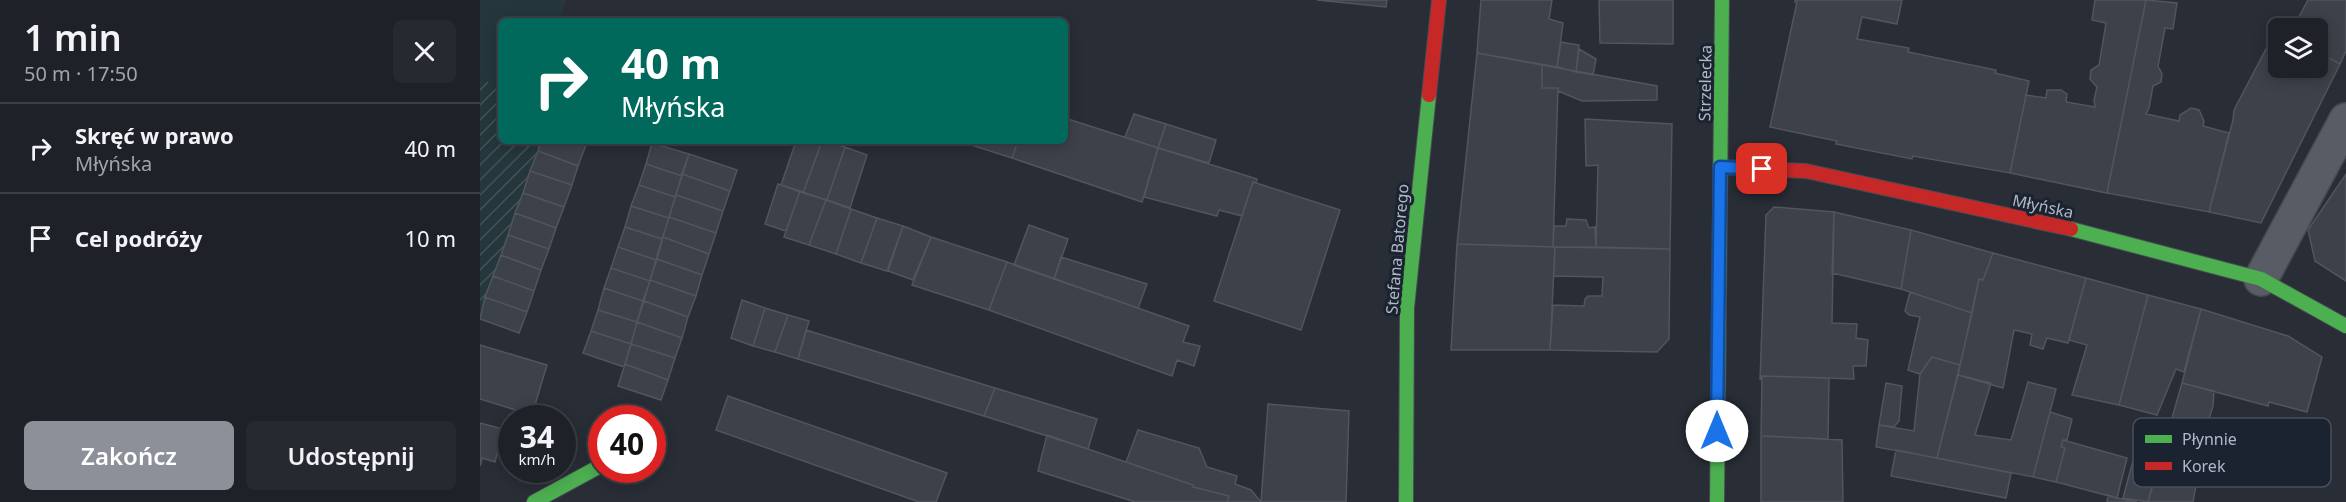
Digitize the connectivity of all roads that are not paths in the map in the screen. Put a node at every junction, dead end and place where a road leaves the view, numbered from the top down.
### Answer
1 (1439, 0) edge
2 (1722, 0) edge
3 (2346, 120) edge
4 (1720, 167) junction
5 (2261, 279) junction
6 (2346, 326) edge
7 (588, 473) edge
8 (534, 502) edge
9 (1406, 502) edge
10 (1717, 502) edge

1 - 9 street, Stefana Batorego
2 - 4 street, Strzelecka
3 - 5 street
4 - 5 street, Młyńska
4 - 10 street, Strzelecka
5 - 6 street, Młyńska
7 - 8 street

